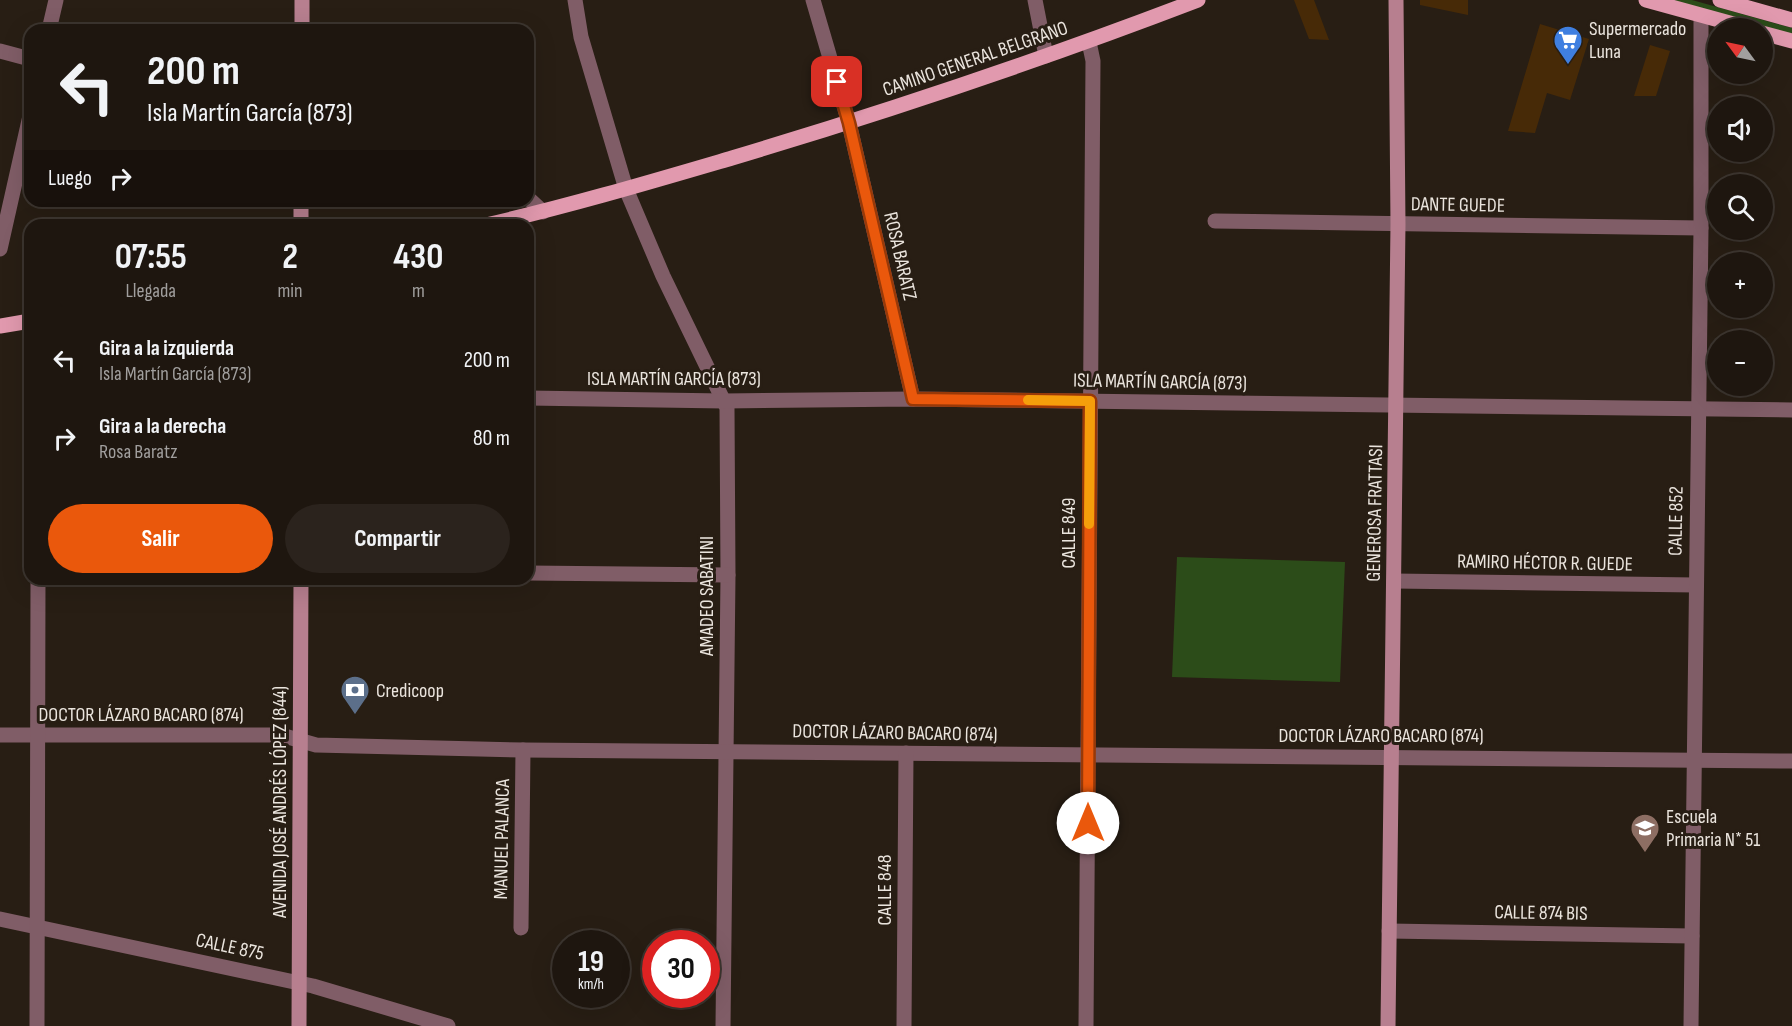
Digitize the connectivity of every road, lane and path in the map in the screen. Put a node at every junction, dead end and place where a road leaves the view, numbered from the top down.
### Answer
1 (56, 0) edge
2 (302, 0) edge
3 (575, 0) edge
4 (813, 0) edge
5 (1035, 0) edge
6 (1198, 0) edge
7 (1396, 0) edge
8 (1646, 0) edge
9 (1720, 0) edge
10 (1701, 16) junction
11 (1709, 18) edge
12 (1792, 20) edge
13 (50, 24) edge
14 (302, 24) edge
15 (1773, 36) edge
16 (1792, 41) edge
17 (1089, 42) junction
18 (0, 51) edge
19 (1046, 56) junction
20 (24, 57) edge
21 (849, 123) junction
22 (24, 143) edge
23 (626, 189) junction
24 (534, 204) edge
25 (543, 212) junction
26 (512, 219) edge
27 (1215, 221) dead end
28 (1398, 224) junction
29 (1701, 228) junction
30 (0, 249) edge
31 (24, 322) edge
32 (0, 326) edge
33 (534, 398) edge
34 (913, 399) junction
35 (724, 400) junction
36 (1090, 401) junction
37 (1396, 406) junction
38 (1698, 410) junction
39 (1792, 410) edge
40 (534, 573) edge
41 (728, 575) junction
42 (1394, 581) junction
43 (38, 585) edge
44 (301, 585) edge
45 (1696, 585) junction
46 (0, 735) edge
47 (38, 735) junction
48 (301, 742) junction
49 (523, 750) junction
50 (726, 750) junction
51 (906, 753) junction
52 (1088, 755) junction
53 (1392, 756) junction
54 (1694, 759) junction
55 (1792, 760) edge
56 (0, 919) edge
57 (37, 926) junction
58 (521, 928) dead end
59 (1389, 931) junction
60 (1692, 936) junction
61 (298, 982) junction
62 (38, 1026) edge
63 (299, 1026) edge
64 (448, 1026) edge
65 (723, 1026) edge
66 (904, 1026) edge
67 (1086, 1026) edge
68 (1388, 1026) edge
69 (1691, 1026) edge

1 - 13 street
2 - 14 main road
3 - 23 street, AMADEO SABATINI
4 - 21 street, ROSA BARATZ
5 - 19 street
6 - 17 main road, CAMINO GENERAL BELGRANO
7 - 28 main road, GENEROSA FRATTASI
8 - 10 main road
9 - 12 main road
10 - 11 main road
10 - 29 street, CALLE 852
15 - 16 main road
17 - 19 main road, CAMINO GENERAL BELGRANO
17 - 36 street, CALLE 849
18 - 20 street
19 - 21 main road, CAMINO GENERAL BELGRANO
21 - 23 main road, CAMINO GENERAL BELGRANO
21 - 34 street, ROSA BARATZ
22 - 30 street
23 - 25 main road, CAMINO GENERAL BELGRANO
23 - 35 street, AMADEO SABATINI
24 - 25 street
25 - 26 main road, CAMINO GENERAL BELGRANO
27 - 28 street, DANTE GUEDE
28 - 29 street, DANTE GUEDE
28 - 37 main road, GENEROSA FRATTASI
29 - 38 street, CALLE 852
31 - 32 main road
33 - 35 street, ISLA MARTÍN GARCÍA (873)
34 - 35 street, ISLA MARTÍN GARCÍA (873)
34 - 36 street, ISLA MARTÍN GARCÍA (873)
35 - 41 street, AMADEO SABATINI
36 - 37 street, ISLA MARTÍN GARCÍA (873)
36 - 52 street, CALLE 849
37 - 38 street, ISLA MARTÍN GARCÍA (873)
37 - 42 main road, GENEROSA FRATTASI
38 - 39 street, ISLA MARTÍN GARCÍA (873)
38 - 45 street, CALLE 852
40 - 41 street
41 - 50 street, AMADEO SABATINI
42 - 45 street, RAMIRO HÉCTOR R. GUEDE
42 - 53 main road, GENEROSA FRATTASI
43 - 47 street
44 - 48 main road, AVENIDA JOSÉ ANDRÉS LÓPEZ (844)
45 - 54 street, CALLE 852
46 - 47 street, DOCTOR LÁZARO BACARO (874)
47 - 48 street, DOCTOR LÁZARO BACARO (874)
47 - 57 street
48 - 49 street, DOCTOR LÁZARO BACARO (874)
48 - 61 main road, AVENIDA JOSÉ ANDRÉS LÓPEZ (844)
49 - 50 street, DOCTOR LÁZARO BACARO (874)
49 - 58 street, MANUEL PALANCA
50 - 51 street, DOCTOR LÁZARO BACARO (874)
50 - 65 street, AMADEO SABATINI
51 - 52 street, DOCTOR LÁZARO BACARO (874)
51 - 66 street, CALLE 848
52 - 53 street, DOCTOR LÁZARO BACARO (874)
52 - 67 street, CALLE 849
53 - 54 street, DOCTOR LÁZARO BACARO (874)
53 - 59 main road, GENEROSA FRATTASI
54 - 55 street, DOCTOR LÁZARO BACARO (874)
54 - 60 street, CALLE 852
56 - 57 street, CALLE 875
57 - 61 street, CALLE 875
57 - 62 street
59 - 60 street, CALLE 874 BIS
59 - 68 main road, GENEROSA FRATTASI
60 - 69 street, CALLE 852
61 - 63 main road, AVENIDA JOSÉ ANDRÉS LÓPEZ (844)
61 - 64 street, CALLE 875

